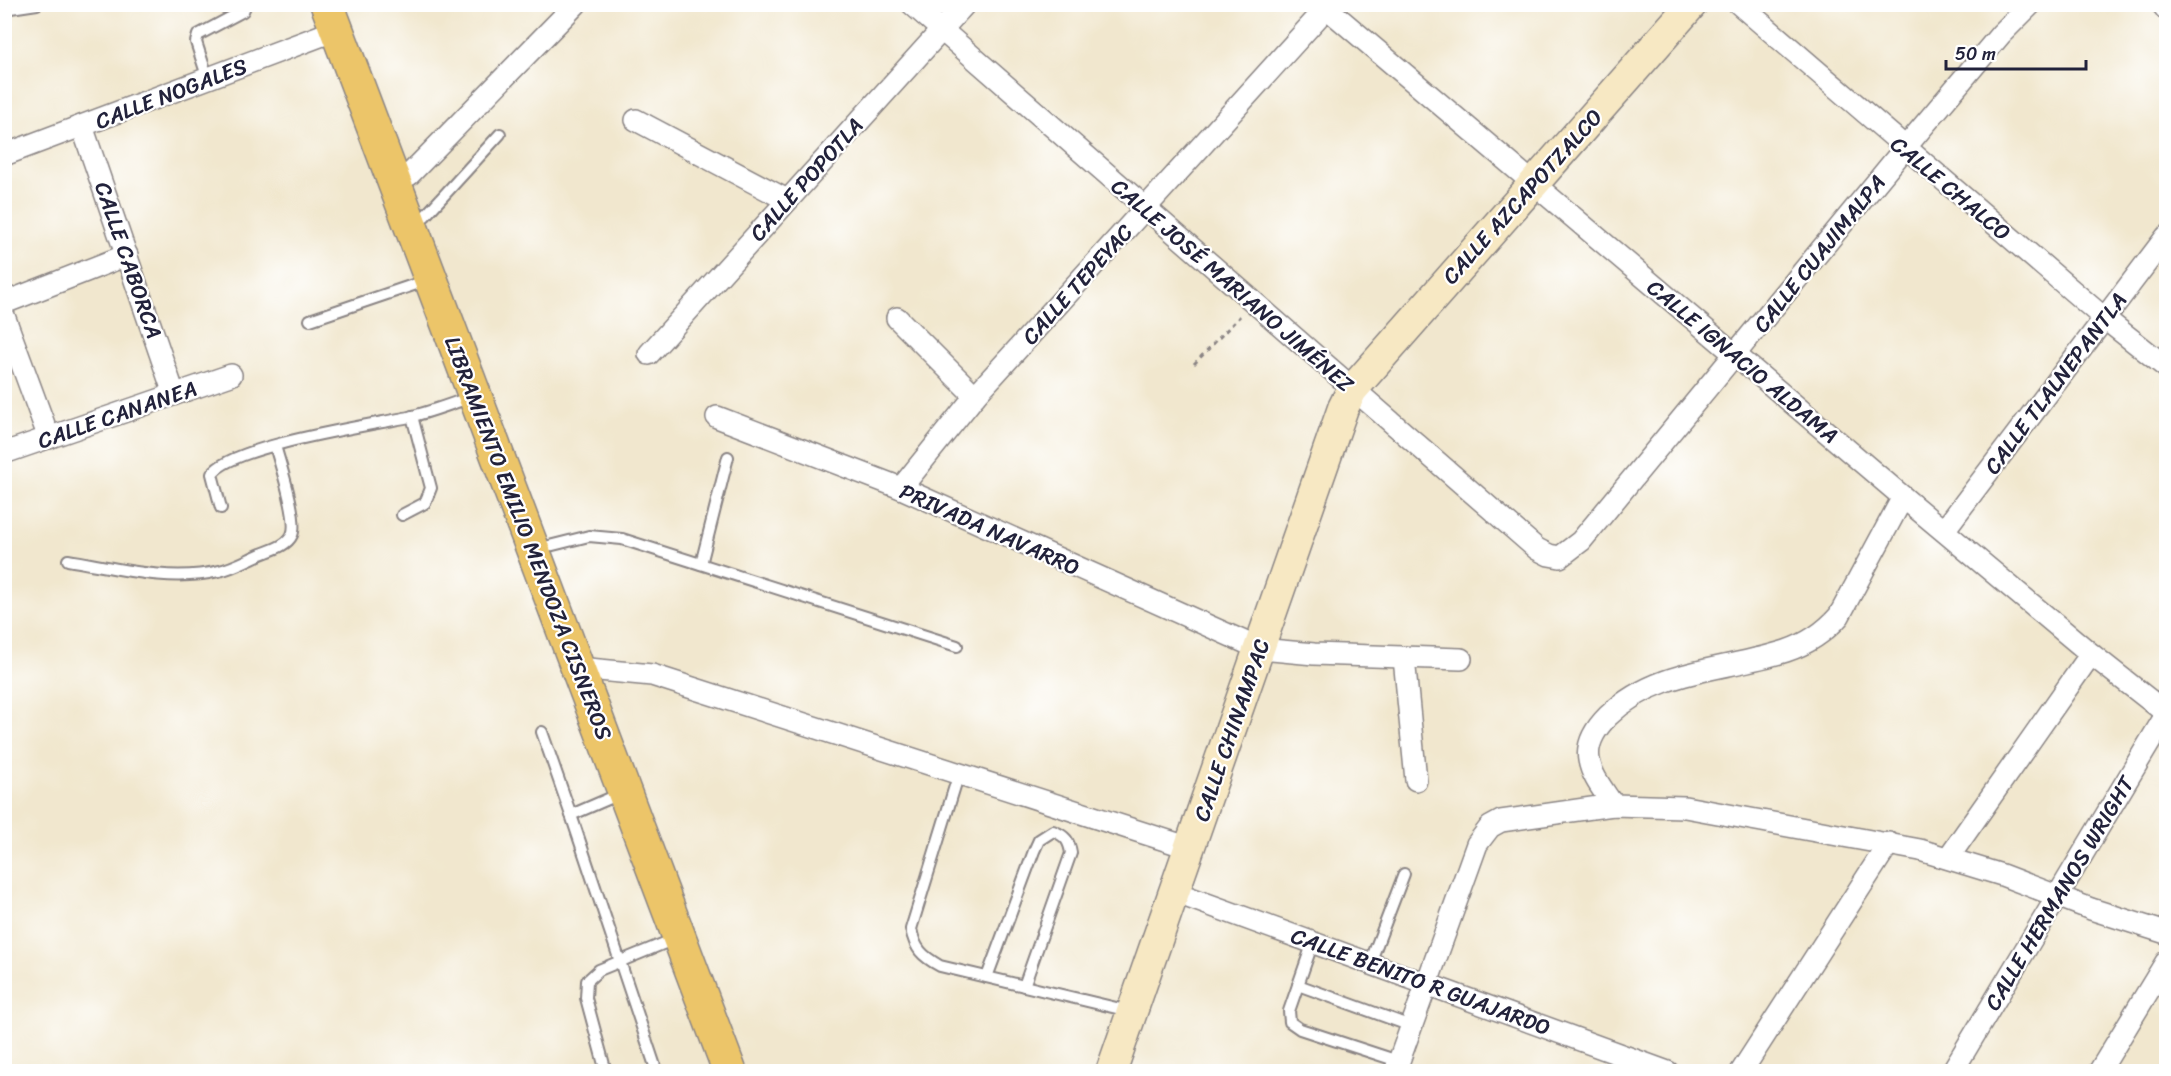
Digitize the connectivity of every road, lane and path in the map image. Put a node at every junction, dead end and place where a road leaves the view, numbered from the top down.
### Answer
1 (37, 4) edge
2 (246, 4) edge
3 (576, 4) edge
4 (912, 4) edge
5 (965, 4) edge
6 (1692, 4) edge
7 (1739, 4) edge
8 (2031, 4) edge
9 (2162, 4) edge
10 (1326, 6) edge
11 (4, 9) edge
12 (2166, 9) edge
13 (332, 17) edge
14 (942, 30) junction
15 (208, 79) junction
16 (636, 120) dead end
17 (82, 126) junction
18 (500, 134) dead end
19 (1904, 148) junction
20 (4, 155) edge
21 (393, 180) junction
22 (1533, 184) junction
23 (787, 200) junction
24 (1145, 208) junction
25 (409, 221) junction
26 (2166, 237) edge
27 (128, 255) junction
28 (431, 279) junction
29 (4, 303) edge
30 (1252, 303) junction
31 (4, 316) edge
32 (897, 318) dead end
33 (2104, 318) junction
34 (310, 320) dead end
35 (649, 354) dead end
36 (1736, 354) junction
37 (1194, 364) dead end
38 (2166, 367) edge
39 (231, 375) dead end
40 (1352, 390) junction
41 (174, 394) junction
42 (475, 396) junction
43 (975, 396) junction
44 (412, 416) junction
45 (717, 417) dead end
46 (49, 438) junction
47 (275, 446) junction
48 (4, 453) edge
49 (728, 457) dead end
50 (901, 488) junction
51 (1903, 497) junction
52 (221, 508) dead end
53 (402, 515) dead end
54 (1945, 529) junction
55 (534, 550) junction
56 (1560, 556) joint
57 (68, 560) dead end
58 (701, 564) junction
59 (957, 646) dead end
60 (1260, 649) junction
61 (2091, 654) junction
62 (1404, 658) junction
63 (1461, 659) dead end
64 (578, 668) junction
65 (2166, 714) edge
66 (542, 732) dead end
67 (959, 773) junction
68 (1416, 780) dead end
69 (625, 792) junction
70 (1612, 805) junction
71 (571, 815) junction
72 (1890, 843) junction
73 (1190, 849) junction
74 (1948, 858) junction
75 (1404, 874) dead end
76 (1174, 892) junction
77 (2057, 897) junction
78 (2166, 933) edge
79 (680, 937) junction
80 (1313, 942) junction
81 (620, 960) junction
82 (2166, 962) edge
83 (1370, 963) junction
84 (987, 977) junction
85 (1427, 984) junction
86 (1024, 986) junction
87 (1298, 986) junction
88 (1132, 1012) junction
89 (1411, 1026) junction
90 (1396, 1066) edge
91 (606, 1071) edge
92 (657, 1071) edge
93 (730, 1071) edge
94 (1111, 1071) edge
95 (1668, 1071) edge
96 (1741, 1071) edge
97 (1952, 1071) edge
98 (2099, 1071) edge

1 - 11 lane
2 - 15 lane
3 - 21 street
4 - 14 street, CALLE JOSÉ MARIANO JIMÉNEZ
5 - 14 street, CALLE POPOTLA
6 - 22 street, CALLE AZCAPOTZALCO
7 - 19 street, CALLE CHALCO
8 - 19 street, CALLE CUAJIMALPA
9 - 12 street
10 - 22 street, CALLE IGNACIO ALDAMA
10 - 24 street, CALLE TEPEYAC
13 - 15 street, CALLE NOGALES
13 - 21 main road, LIBRAMIENTO EMILIO MENDOZA CISNEROS
14 - 23 street, CALLE POPOTLA
14 - 24 street, CALLE JOSÉ MARIANO JIMÉNEZ
15 - 17 street, CALLE NOGALES
16 - 23 street
17 - 20 street, CALLE NOGALES
17 - 27 street, CALLE CABORCA
18 - 25 lane
19 - 33 street, CALLE CHALCO
19 - 36 street, CALLE CUAJIMALPA
21 - 25 main road, LIBRAMIENTO EMILIO MENDOZA CISNEROS
22 - 36 street, CALLE IGNACIO ALDAMA
22 - 40 street, CALLE AZCAPOTZALCO
23 - 35 street, CALLE POPOTLA
24 - 30 street, CALLE JOSÉ MARIANO JIMÉNEZ
24 - 43 street, CALLE TEPEYAC
25 - 28 main road, LIBRAMIENTO EMILIO MENDOZA CISNEROS
26 - 33 street, CALLE TLALNEPANTLA
27 - 29 street
27 - 41 street, CALLE CABORCA
28 - 34 lane
28 - 42 main road, LIBRAMIENTO EMILIO MENDOZA CISNEROS
30 - 37 path
30 - 40 street, CALLE JOSÉ MARIANO JIMÉNEZ
31 - 46 street
32 - 43 street
33 - 38 street, CALLE CHALCO
33 - 54 street, CALLE TLALNEPANTLA
36 - 51 street, CALLE IGNACIO ALDAMA
36 - 56 street, CALLE CUAJIMALPA
39 - 41 street, CALLE CANANEA
40 - 56 street, CALLE JOSÉ MARIANO JIMÉNEZ
40 - 60 street, CALLE CHINAMPAC
41 - 46 street, CALLE CANANEA
42 - 44 lane
42 - 55 main road, LIBRAMIENTO EMILIO MENDOZA CISNEROS
43 - 50 street, CALLE TEPEYAC
44 - 47 lane
44 - 53 lane
45 - 50 street, PRIVADA NAVARRO
46 - 48 street, CALLE CANANEA
47 - 52 lane
47 - 57 lane
49 - 58 lane
50 - 60 street, PRIVADA NAVARRO
51 - 54 street, CALLE IGNACIO ALDAMA
51 - 70 street
54 - 61 street, CALLE IGNACIO ALDAMA
55 - 58 lane
55 - 64 main road, LIBRAMIENTO EMILIO MENDOZA CISNEROS
58 - 59 lane
60 - 62 street
60 - 73 street, CALLE CHINAMPAC
61 - 65 street, CALLE IGNACIO ALDAMA
61 - 74 street
62 - 63 street
62 - 68 street
64 - 67 street
64 - 69 main road, LIBRAMIENTO EMILIO MENDOZA CISNEROS
65 - 77 street, CALLE HERMANOS WRIGHT
66 - 71 lane
67 - 73 street
67 - 84 lane
69 - 71 lane
69 - 79 main road, LIBRAMIENTO EMILIO MENDOZA CISNEROS
70 - 72 street
70 - 85 street
71 - 81 lane
72 - 74 street
72 - 96 street
73 - 76 street, CALLE CHINAMPAC
74 - 77 street
75 - 83 lane
76 - 80 street, CALLE BENITO R GUAJARDO
76 - 88 street, CALLE CHINAMPAC
77 - 78 street
77 - 97 street, CALLE HERMANOS WRIGHT
79 - 81 lane
79 - 93 main road, LIBRAMIENTO EMILIO MENDOZA CISNEROS
80 - 83 street, CALLE BENITO R GUAJARDO
80 - 87 lane
81 - 91 lane
81 - 92 lane
82 - 98 street
83 - 85 street, CALLE BENITO R GUAJARDO
84 - 86 lane
84 - 86 lane
85 - 89 street
85 - 95 street, CALLE BENITO R GUAJARDO
86 - 88 lane
87 - 89 lane
87 - 90 lane
88 - 94 street, CALLE CHINAMPAC
89 - 90 street

